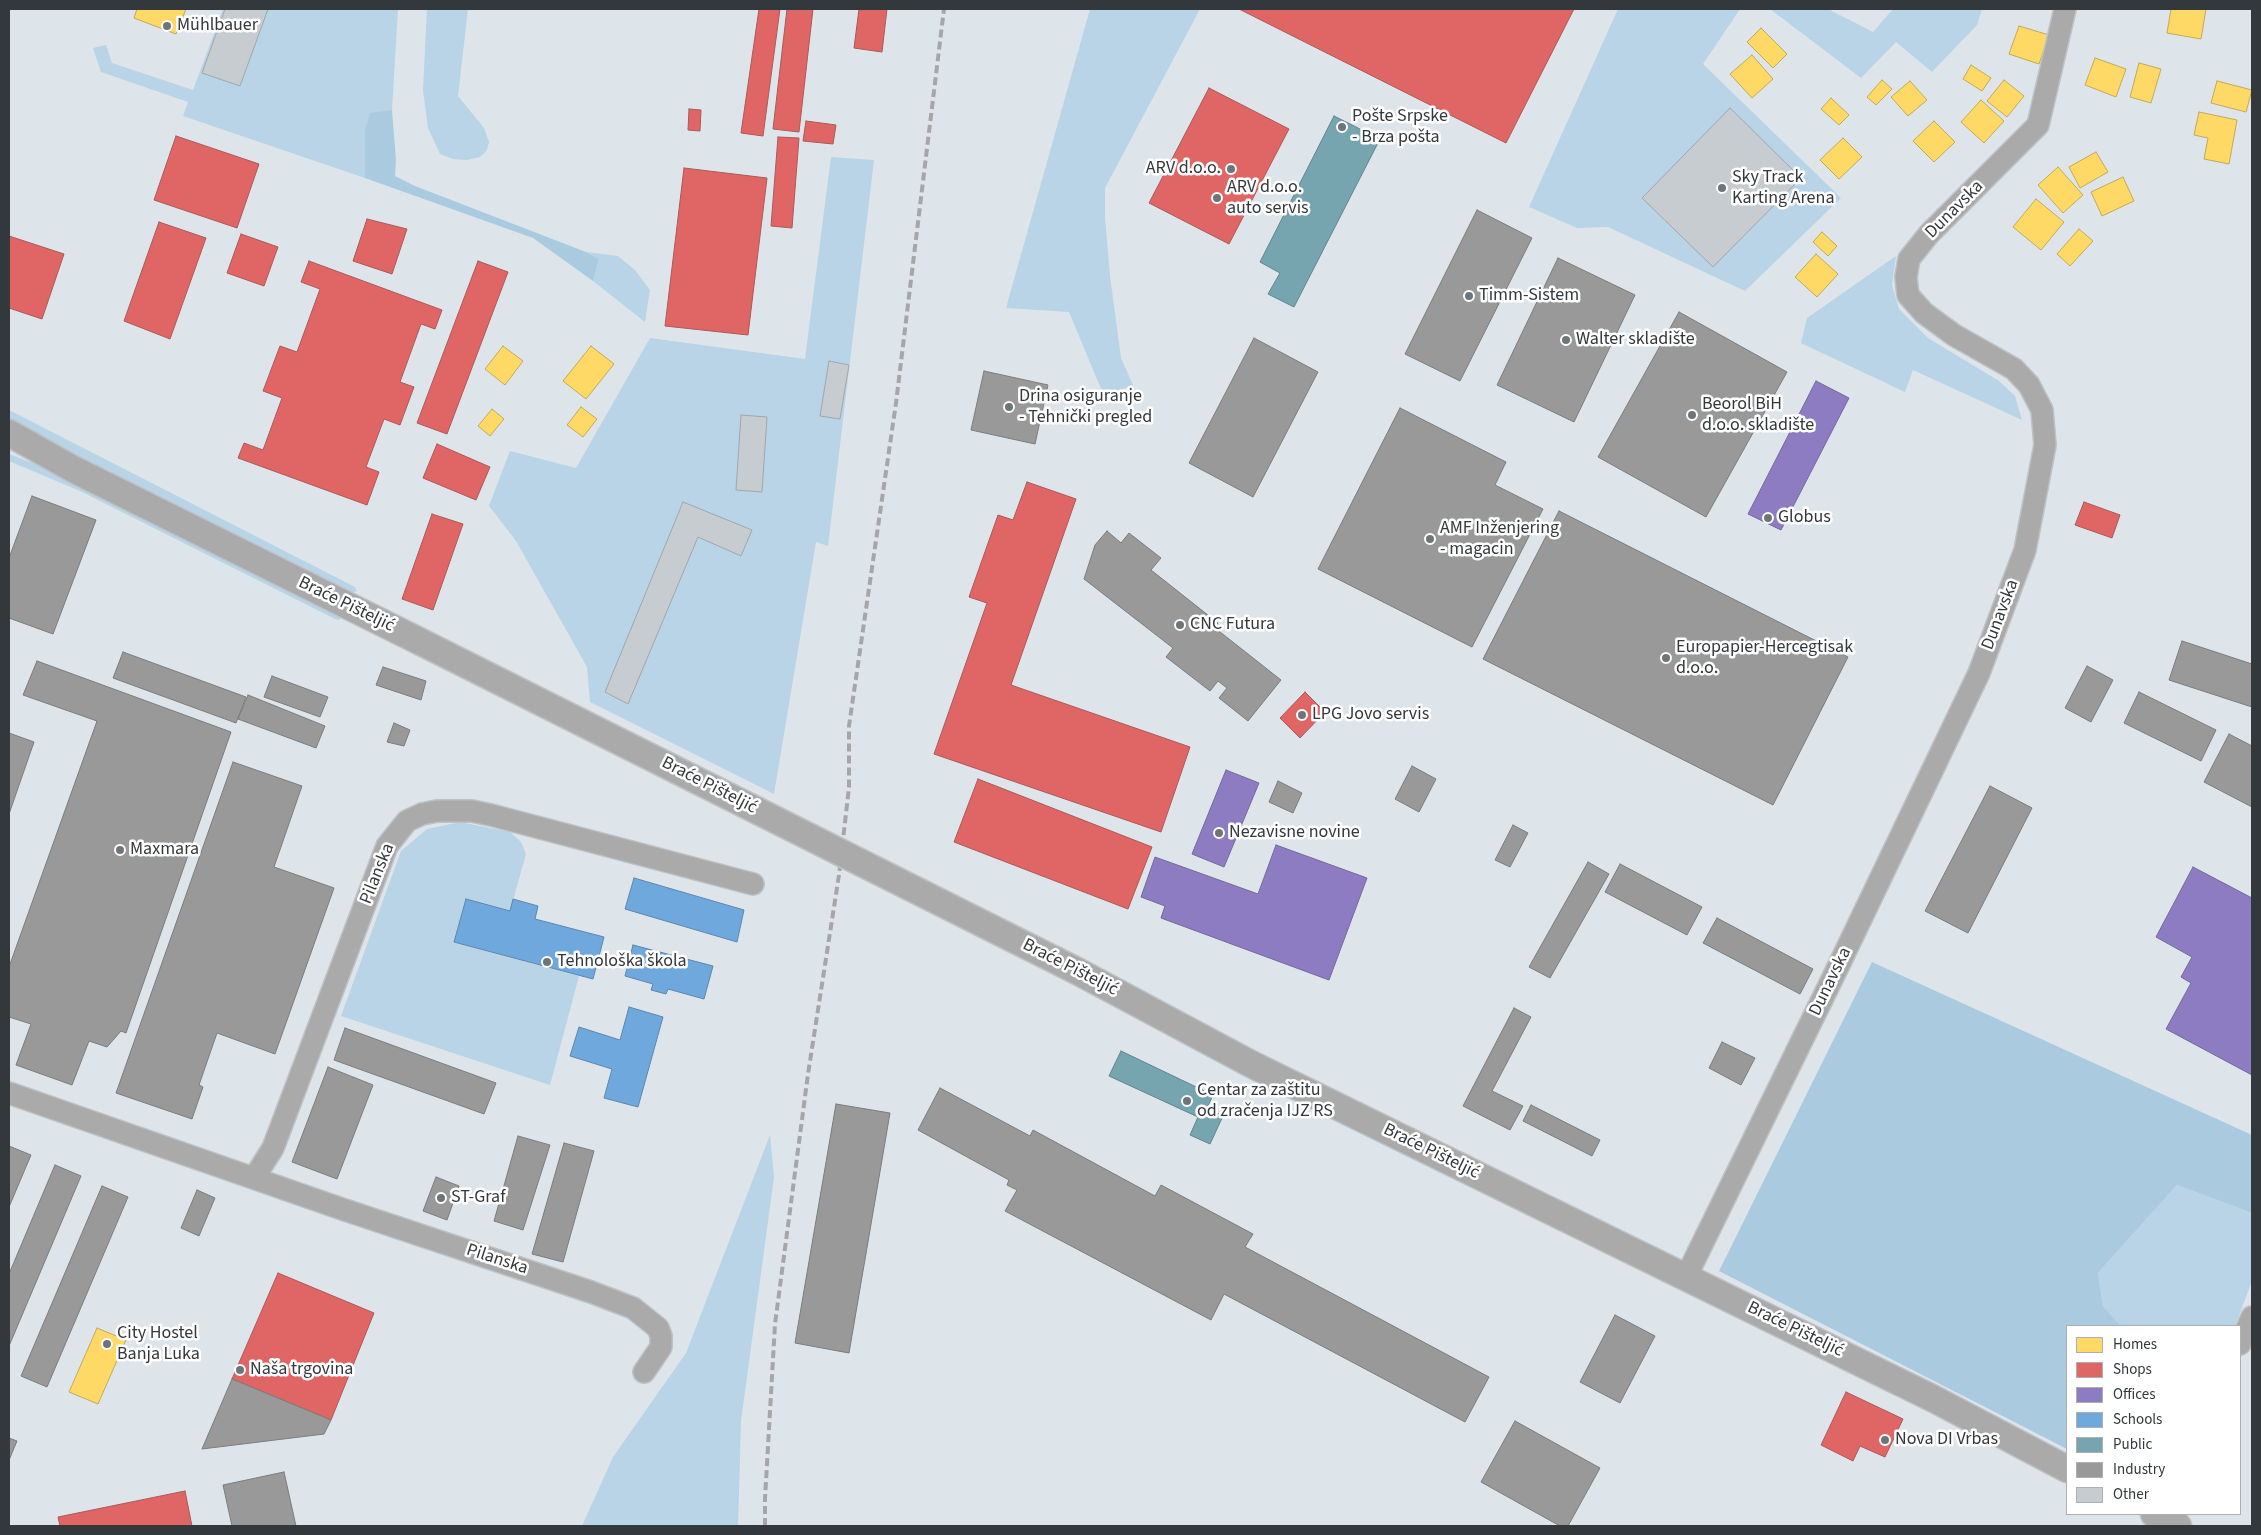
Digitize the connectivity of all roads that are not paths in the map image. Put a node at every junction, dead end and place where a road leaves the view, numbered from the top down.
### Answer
1 (2065, 9) edge
2 (9, 433) edge
3 (9, 442) edge
4 (73, 469) junction
5 (754, 884) dead end
6 (9, 1093) edge
7 (254, 1178) junction
8 (1686, 1277) junction
9 (2252, 1317) edge
10 (2241, 1342) edge
11 (644, 1372) dead end
12 (2066, 1468) edge

1 - 8 street, Dunavska
2 - 4 street, Braće Pišteljić
3 - 4 street, Braće Pišteljić
4 - 8 street, Braće Pišteljić, bridge
5 - 7 street, Pilanska
6 - 7 street, Pilanska
7 - 11 street, Pilanska
8 - 12 street, Braće Pišteljić
9 - 10 street

